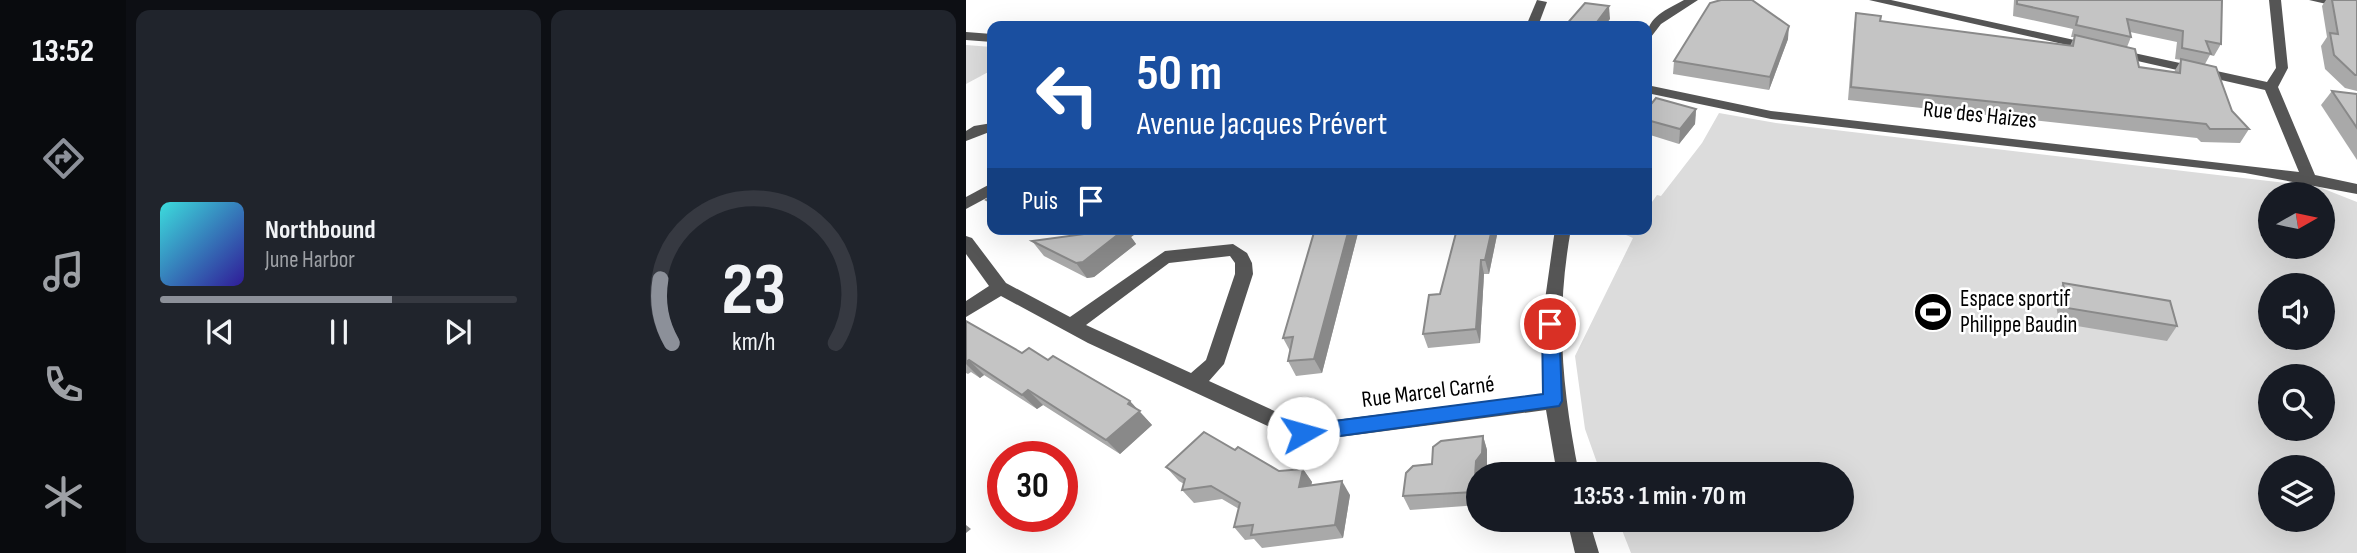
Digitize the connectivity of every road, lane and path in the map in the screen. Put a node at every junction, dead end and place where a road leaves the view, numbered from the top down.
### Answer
1 (1692, 0) edge
2 (1875, 0) edge
3 (2275, 0) edge
4 (2315, 0) edge
5 (1541, 2) dead end
6 (2357, 8) edge
7 (1534, 21) edge
8 (1652, 28) edge
9 (966, 36) edge
10 (987, 38) edge
11 (2271, 87) junction
12 (1652, 90) edge
13 (987, 128) edge
14 (966, 137) edge
15 (2309, 177) junction
16 (2357, 189) edge
17 (987, 191) edge
18 (966, 204) edge
19 (1562, 235) edge
20 (966, 242) edge
21 (1000, 288) junction
22 (966, 310) edge
23 (1072, 325) junction
24 (1195, 382) junction
25 (1553, 401) junction
26 (1566, 462) edge
27 (1581, 532) edge
28 (1587, 553) edge

1 - 8 street
2 - 11 street
3 - 11 street
4 - 6 street
5 - 7 street
9 - 10 street
11 - 15 street
12 - 15 street, Rue des Haizes
13 - 14 street
15 - 16 street, Rue des Haizes
17 - 18 street
19 - 25 street
20 - 21 street, Rue Marcel Carné
21 - 22 street
21 - 23 street, Rue Marcel Carné
23 - 24 street, Rue Marcel Carné
23 - 24 street
24 - 25 street, Rue Marcel Carné
25 - 26 street
27 - 28 street

